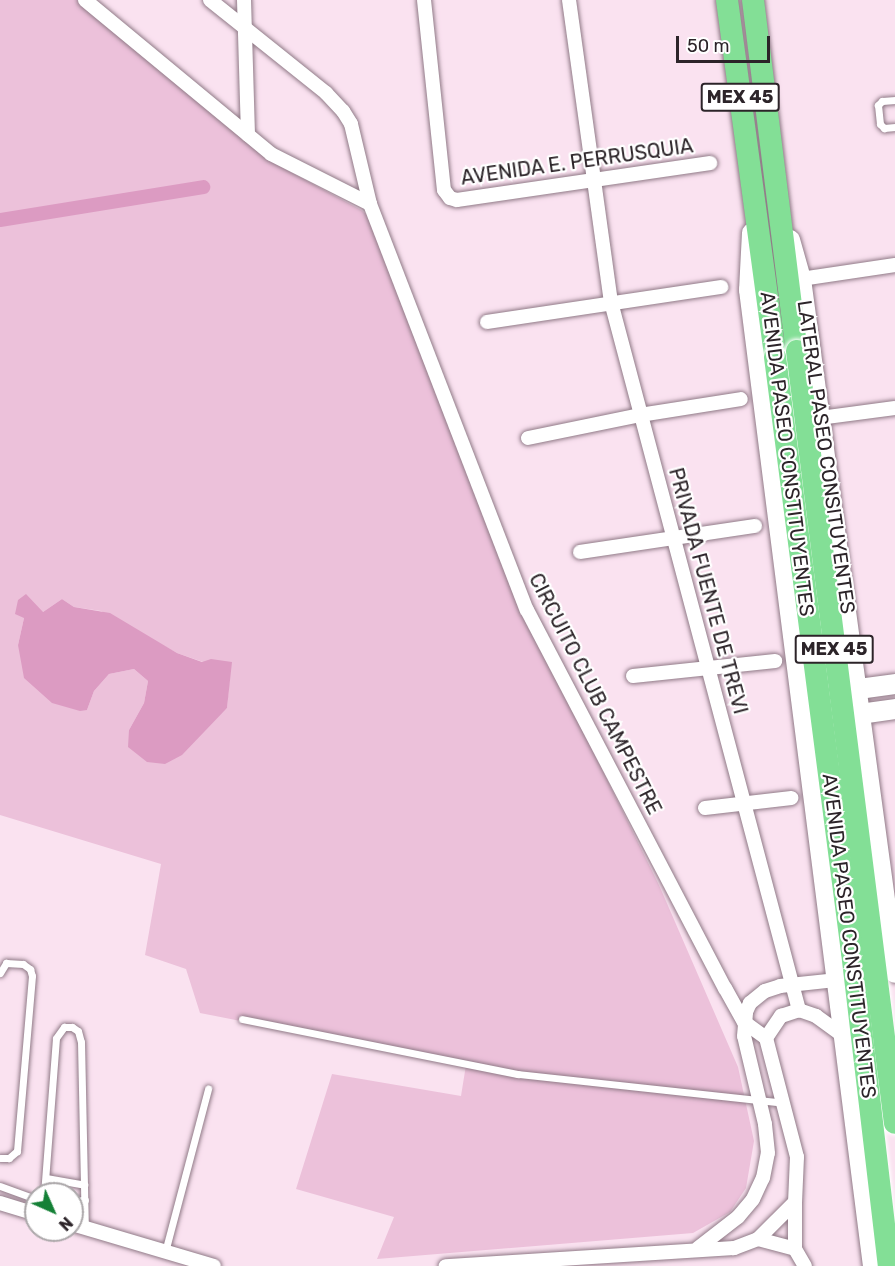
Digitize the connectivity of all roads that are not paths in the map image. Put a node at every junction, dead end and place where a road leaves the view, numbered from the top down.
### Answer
1 (85, 0) edge
2 (210, 0) edge
3 (244, 0) edge
4 (424, 0) edge
5 (569, 0) edge
6 (727, 0) edge
7 (753, 0) edge
8 (244, 29) junction
9 (895, 100) edge
10 (895, 126) edge
11 (248, 135) junction
12 (710, 163) dead end
13 (595, 178) junction
14 (754, 194) junction
15 (777, 194) junction
16 (370, 204) junction
17 (895, 265) edge
18 (801, 279) junction
19 (721, 287) dead end
20 (611, 302) junction
21 (488, 322) dead end
22 (741, 399) dead end
23 (895, 408) edge
24 (640, 415) junction
25 (820, 418) junction
26 (528, 438) dead end
27 (755, 526) dead end
28 (671, 539) junction
29 (580, 552) dead end
30 (775, 661) dead end
31 (709, 668) junction
32 (633, 676) dead end
33 (895, 684) edge
34 (857, 689) junction
35 (800, 696) junction
36 (895, 709) edge
37 (860, 714) junction
38 (791, 798) dead end
39 (745, 805) junction
40 (705, 808) dead end
41 (0, 973) edge
42 (895, 973) edge
43 (836, 980) junction
44 (792, 985) junction
45 (799, 1010) junction
46 (242, 1019) dead end
47 (744, 1022) junction
48 (844, 1036) junction
49 (766, 1038) junction
50 (895, 1069) edge
51 (851, 1088) junction
52 (208, 1089) dead end
53 (758, 1100) junction
54 (784, 1103) junction
55 (895, 1123) edge
56 (0, 1158) edge
57 (46, 1178) junction
58 (46, 1182) edge
59 (68, 1182) edge
60 (84, 1182) edge
61 (84, 1185) edge
62 (0, 1186) edge
63 (24, 1195) edge
64 (85, 1200) joint
65 (795, 1202) junction
66 (0, 1203) edge
67 (84, 1204) edge
68 (24, 1210) edge
69 (84, 1228) edge
70 (758, 1239) junction
71 (697, 1249) junction
72 (795, 1249) junction
73 (165, 1252) junction
74 (214, 1266) edge
75 (446, 1266) edge
76 (805, 1266) edge
77 (873, 1266) edge
78 (889, 1266) edge

1 - 11 street
2 - 8 street, CIRCUITO CLUB CAMPESTRE
3 - 8 street
4 - 13 street, AVENIDA E. PERRUSQUIA
5 - 13 street, PRIVADA FUENTE DE TREVI
6 - 14 highway, AVENIDA PASEO CONSTITUYENTES / MEX 45
7 - 15 highway, AVENIDA PASEO CONSTITUYENTES / MEX 45
8 - 11 street
8 - 16 street, CIRCUITO CLUB CAMPESTRE
9 - 10 lane
11 - 16 street
12 - 13 street, AVENIDA E. PERRUSQUIA
13 - 20 street, PRIVADA FUENTE DE TREVI
14 - 35 main road
14 - 78 highway, AVENIDA PASEO CONSTITUYENTES / MEX 45, bridge
15 - 18 main road, LATERAL PASEO CONSITUYENTES
15 - 55 highway, AVENIDA PASEO CONSTITUYENTES / MEX 45, bridge
16 - 47 street, CIRCUITO CLUB CAMPESTRE
17 - 18 street
18 - 25 main road, LATERAL PASEO CONSITUYENTES
19 - 20 street
20 - 21 street
20 - 24 street, PRIVADA FUENTE DE TREVI
22 - 24 street
23 - 25 street
24 - 26 street
24 - 28 street, PRIVADA FUENTE DE TREVI
25 - 34 main road, LATERAL PASEO CONSITUYENTES
27 - 28 street
28 - 29 street
28 - 31 street, PRIVADA FUENTE DE TREVI
30 - 31 street
31 - 32 street
31 - 39 street, PRIVADA FUENTE DE TREVI
33 - 34 main road
34 - 35 main road
34 - 37 main road, LATERAL PASEO CONSITUYENTES
35 - 43 main road
36 - 37 main road
37 - 42 main road, LATERAL PASEO CONSITUYENTES
38 - 39 street
39 - 40 street
39 - 44 street, PRIVADA FUENTE DE TREVI
41 - 56 lane
42 - 43 street
43 - 44 street
43 - 48 main road
44 - 45 street, PRIVADA FUENTE DE TREVI
44 - 47 street
45 - 48 street
45 - 49 street
46 - 53 lane
47 - 49 street, CIRCUITO CLUB CAMPESTRE
47 - 53 street, CIRCUITO CLUB CAMPESTRE
48 - 51 main road
49 - 54 street
50 - 51 main road
51 - 77 main road
52 - 73 lane
53 - 54 lane
53 - 71 street, CIRCUITO CLUB CAMPESTRE
54 - 65 street
57 - 58 lane
57 - 59 lane
57 - 60 lane
61 - 64 lane
62 - 63 lane
64 - 67 lane
65 - 70 street
65 - 72 street
66 - 68 street
69 - 73 street
70 - 71 street
70 - 72 street
71 - 75 street
72 - 76 street
73 - 74 street

